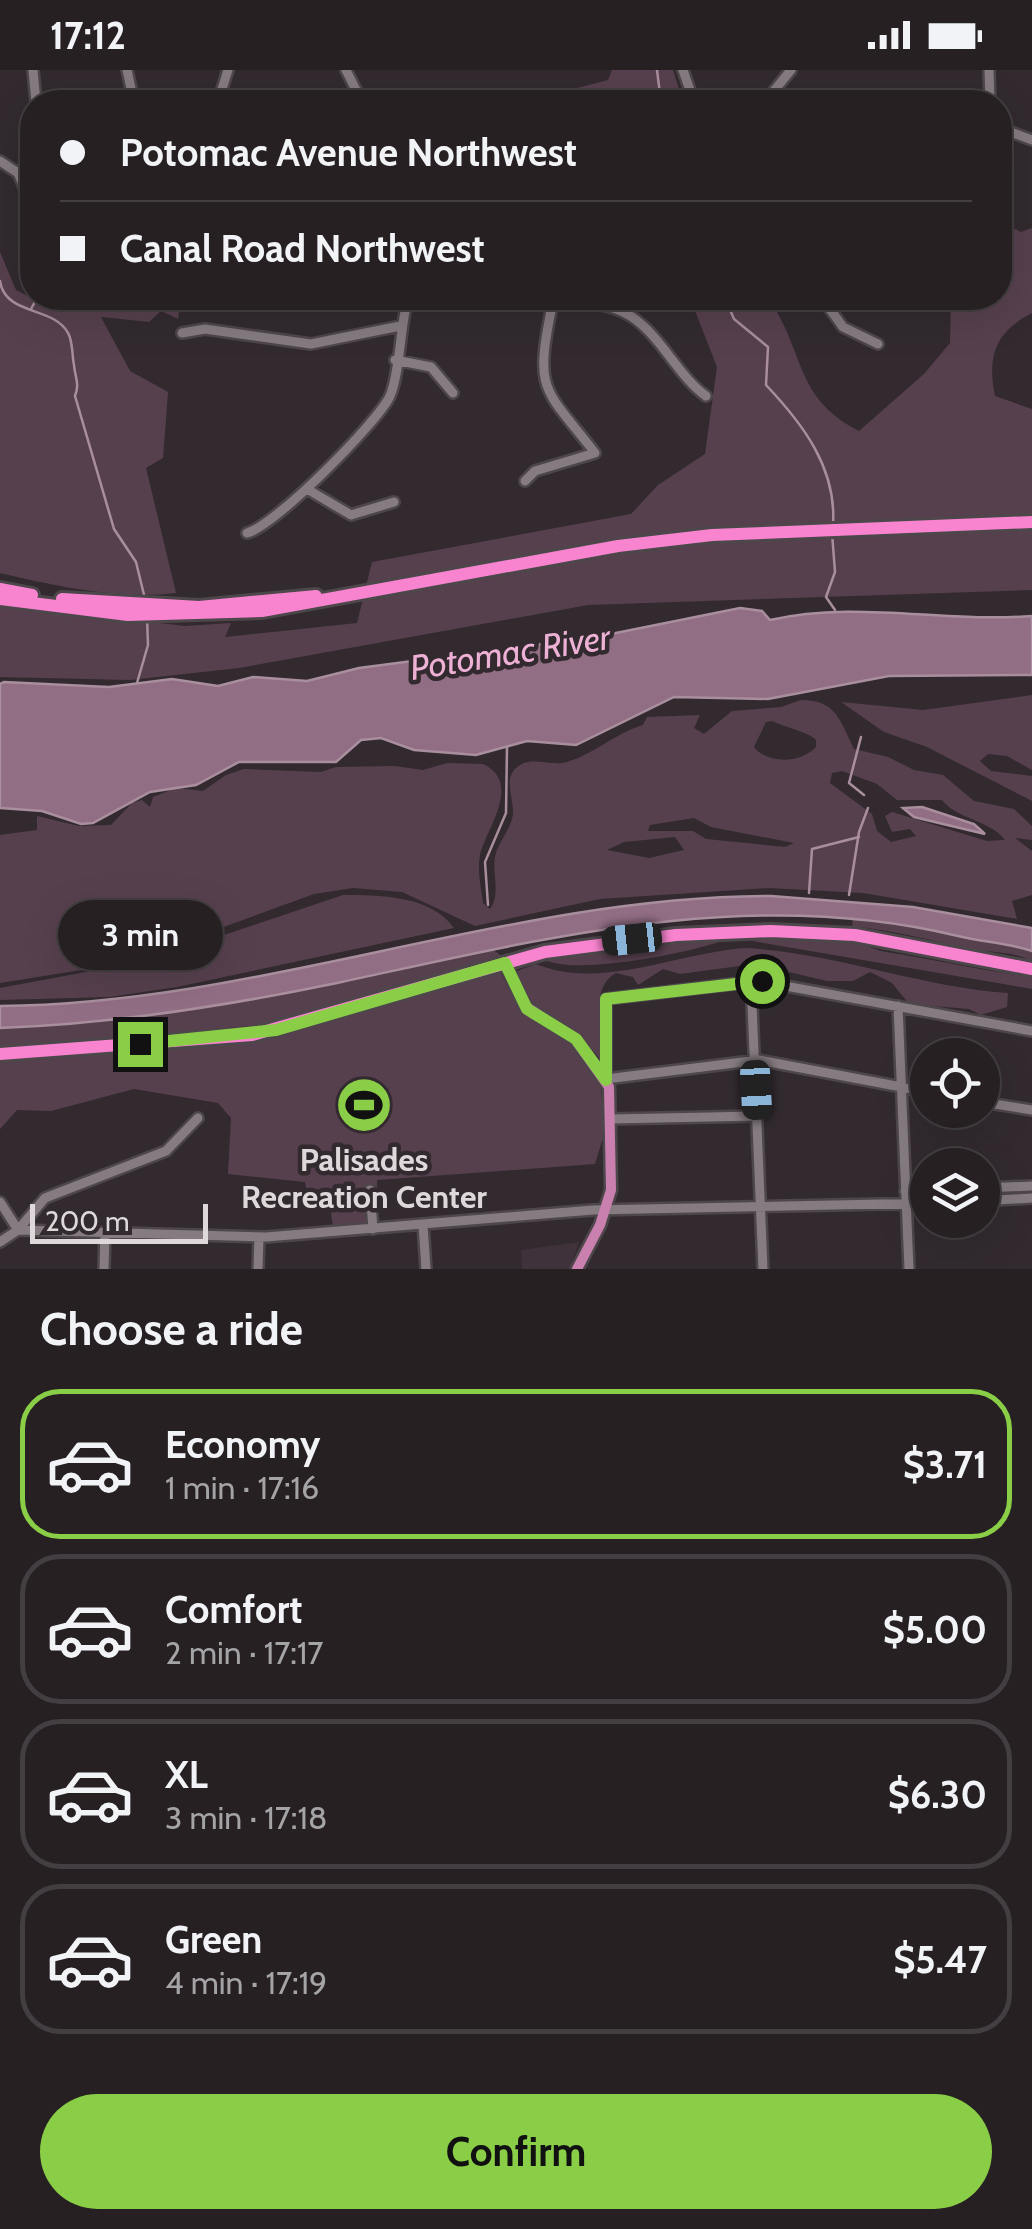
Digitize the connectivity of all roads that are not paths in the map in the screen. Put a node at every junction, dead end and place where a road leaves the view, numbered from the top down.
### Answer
1 (791, 70) edge
2 (775, 90) edge
3 (0, 160) edge
4 (18, 174) joint
5 (20, 178) edge
6 (405, 310) edge
7 (551, 310) edge
8 (618, 310) edge
9 (832, 310) edge
10 (400, 326) junction
11 (182, 333) dead end
12 (878, 344) dead end
13 (395, 360) junction
14 (453, 393) dead end
15 (706, 396) dead end
16 (526, 481) dead end
17 (307, 490) junction
18 (394, 502) dead end
19 (1032, 518) edge
20 (776, 527) junction
21 (248, 533) dead end
22 (0, 589) edge
23 (355, 597) junction
24 (0, 599) edge
25 (83, 607) junction
26 (198, 611) junction
27 (323, 612) dead end
28 (238, 613) junction
29 (268, 620) dead end
30 (505, 963) junction
31 (1032, 970) edge
32 (750, 981) junction
33 (898, 1006) junction
34 (1032, 1031) edge
35 (0, 1054) edge
36 (754, 1060) junction
37 (606, 1080) junction
38 (901, 1087) junction
39 (910, 1089) edge
40 (1000, 1105) edge
41 (1032, 1110) edge
42 (757, 1116) junction
43 (198, 1118) dead end
44 (610, 1119) junction
45 (1032, 1186) edge
46 (1000, 1187) edge
47 (370, 1190) dead end
48 (906, 1191) junction
49 (910, 1191) edge
50 (1032, 1198) edge
51 (1000, 1199) edge
52 (0, 1202) edge
53 (906, 1203) junction
54 (910, 1203) edge
55 (760, 1204) junction
56 (606, 1210) junction
57 (423, 1225) junction
58 (18, 1230) junction
59 (373, 1230) junction
60 (105, 1232) junction
61 (259, 1237) junction
62 (0, 1242) edge
63 (104, 1269) edge
64 (258, 1269) edge
65 (426, 1269) edge
66 (576, 1269) edge
67 (763, 1269) edge
68 (909, 1269) edge

1 - 2 street
3 - 4 street
4 - 5 street
6 - 10 street
7 - 16 street
8 - 15 street
9 - 12 street
10 - 11 street
10 - 13 street
13 - 14 street
13 - 17 street
17 - 18 street
17 - 21 street
19 - 20 highway
20 - 23 highway
20 - 26 highway
22 - 25 highway
23 - 27 highway
23 - 28 highway
24 - 25 highway
25 - 26 highway
26 - 28 highway
28 - 29 highway
30 - 31 highway
30 - 35 highway
30 - 37 main road
32 - 33 street
32 - 36 street
32 - 37 street
33 - 34 street
33 - 38 street
36 - 37 street
36 - 38 street
36 - 42 street
37 - 44 main road
38 - 39 street
38 - 48 street
40 - 41 street
42 - 44 street
42 - 55 street
43 - 58 street
44 - 56 main road
45 - 46 street
47 - 59 street
48 - 49 street
48 - 53 street
50 - 51 street
52 - 58 street
53 - 54 street
53 - 55 street
53 - 68 street
55 - 56 street
55 - 67 street
56 - 57 street
56 - 66 main road
57 - 59 street
57 - 65 street
58 - 60 street
58 - 62 street
59 - 61 street
60 - 61 street
60 - 63 street
61 - 64 street

